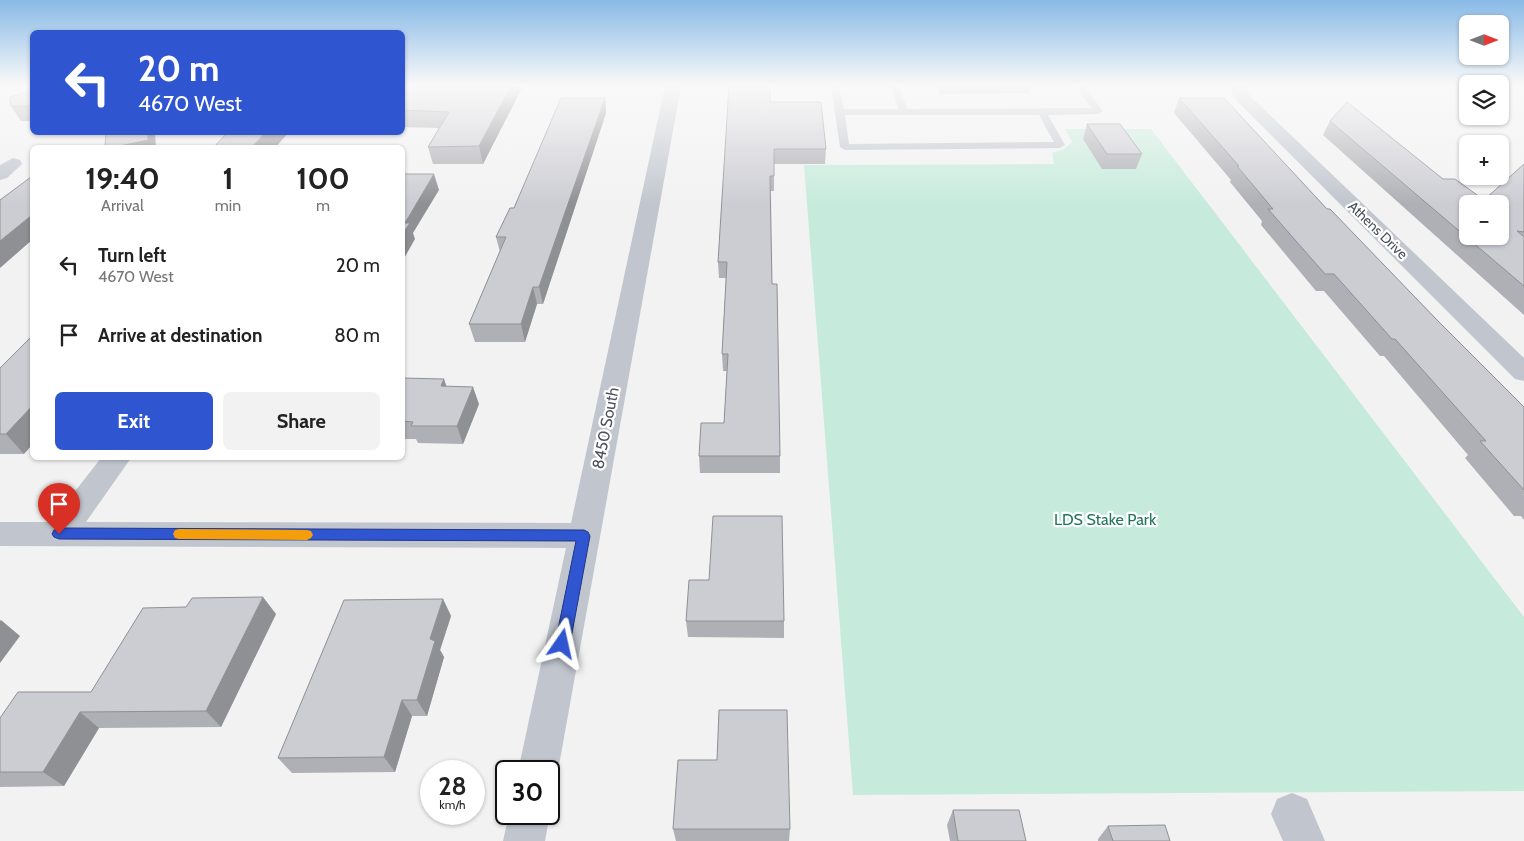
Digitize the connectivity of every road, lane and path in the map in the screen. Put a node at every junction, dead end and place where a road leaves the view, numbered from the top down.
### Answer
1 (664, 125) edge
2 (842, 125) edge
3 (1049, 125) edge
4 (1271, 125) edge
5 (1524, 373) edge
6 (115, 460) edge
7 (0, 534) edge
8 (59, 534) junction
9 (584, 536) junction
10 (540, 760) edge
11 (527, 825) edge
12 (524, 841) edge

1 - 9 street, 8450 South
2 - 3 lane
4 - 5 street, Athens Drive
6 - 8 street
7 - 8 street
8 - 9 street
9 - 10 street, 8450 South
11 - 12 street

